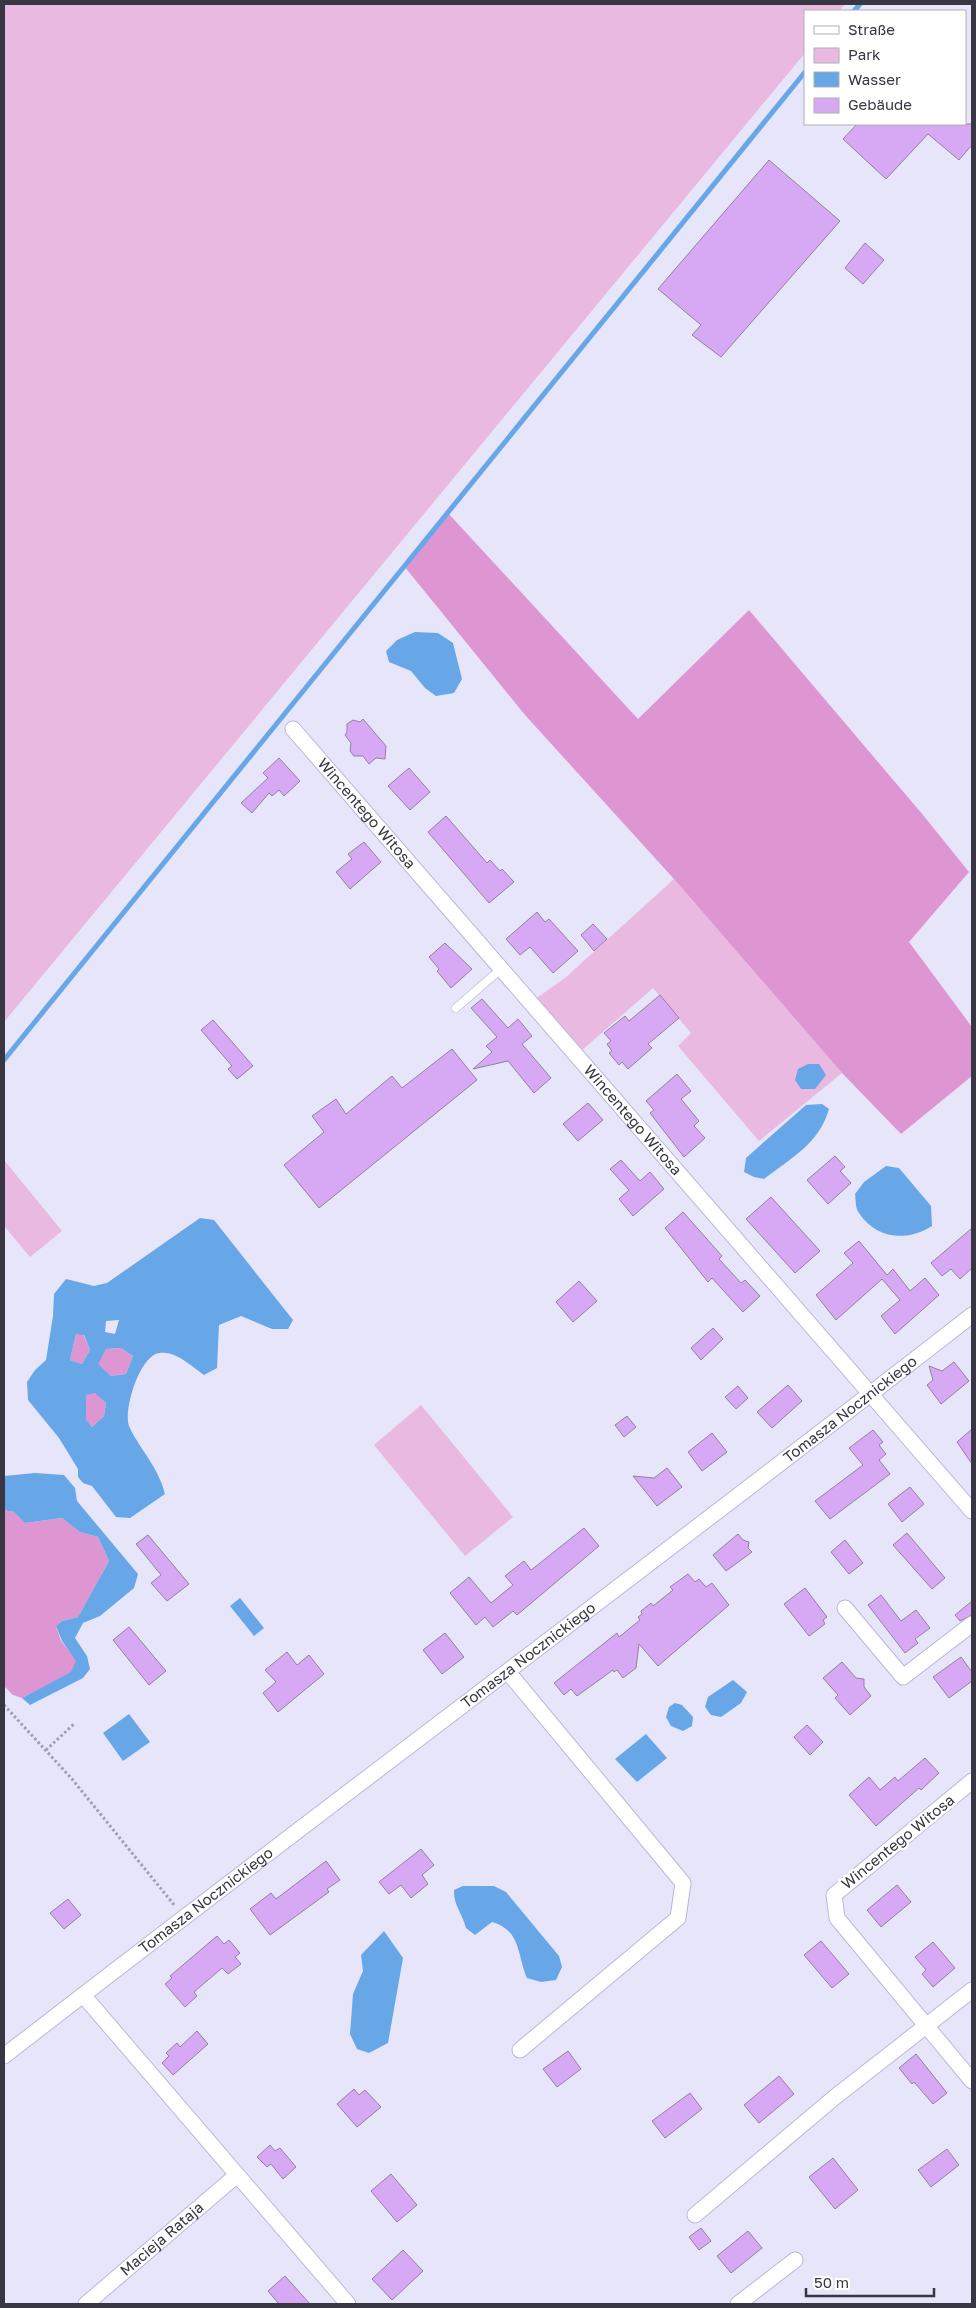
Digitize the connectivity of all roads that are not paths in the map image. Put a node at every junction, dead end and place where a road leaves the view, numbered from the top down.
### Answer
1 (293, 729) dead end
2 (501, 968) junction
3 (456, 1008) dead end
4 (972, 1315) edge
5 (871, 1394) junction
6 (972, 1511) edge
7 (845, 1608) dead end
8 (972, 1624) edge
9 (508, 1672) junction
10 (972, 1781) edge
11 (972, 1990) edge
12 (82, 1995) junction
13 (926, 2026) junction
14 (520, 2050) dead end
15 (4, 2056) edge
16 (972, 2081) edge
17 (238, 2175) junction
18 (695, 2215) dead end
19 (795, 2260) dead end
20 (86, 2304) edge
21 (348, 2304) edge
22 (738, 2304) edge

1 - 2 street, Wincentego Witosa
2 - 3 lane
2 - 5 street, Wincentego Witosa
4 - 5 street, Tomasza Nocznickiego
5 - 6 street, Wincentego Witosa
5 - 9 street, Tomasza Nocznickiego
7 - 8 street
9 - 12 street, Tomasza Nocznickiego
9 - 14 street
10 - 13 street, Wincentego Witosa
11 - 13 street
12 - 15 street, Tomasza Nocznickiego
12 - 17 street
13 - 16 street, Wincentego Witosa
13 - 18 street
17 - 20 street, Macieja Rataja
17 - 21 street
19 - 22 street

